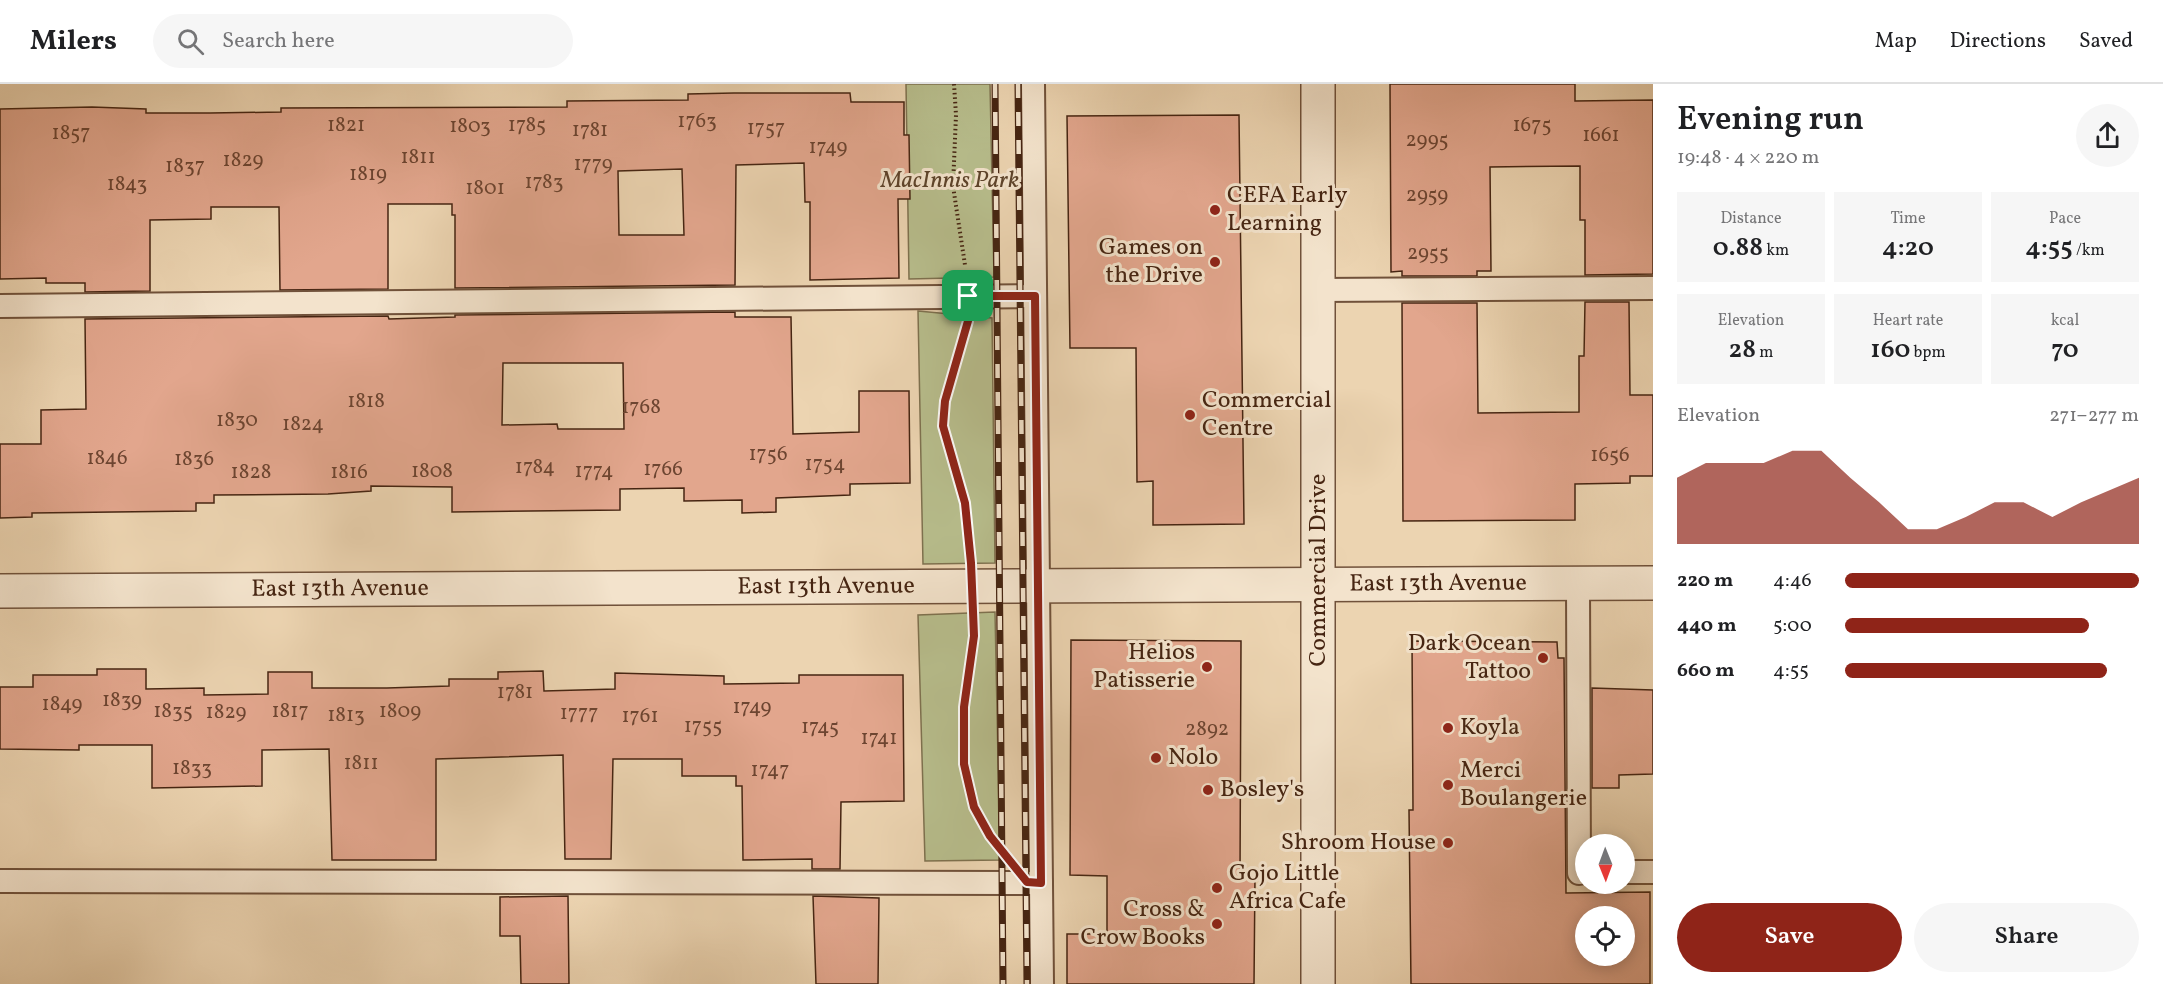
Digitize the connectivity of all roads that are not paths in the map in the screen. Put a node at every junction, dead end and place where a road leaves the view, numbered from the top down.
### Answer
1 (1034, 84) edge
2 (1318, 84) edge
3 (1653, 288) edge
4 (1318, 290) junction
5 (1035, 296) junction
6 (0, 306) edge
7 (1320, 583) junction
8 (1578, 583) junction
9 (1653, 583) edge
10 (1037, 584) junction
11 (0, 591) edge
12 (1579, 834) edge
13 (1635, 872) edge
14 (1653, 872) edge
15 (0, 881) edge
16 (1034, 882) junction
17 (1042, 984) edge
18 (1318, 984) edge

1 - 5 lane
2 - 4 street, Commercial Drive
3 - 4 lane
4 - 7 street, Commercial Drive
5 - 6 lane
5 - 10 lane
7 - 8 street, East 13th Avenue
7 - 10 street, East 13th Avenue
7 - 18 street, Commercial Drive
8 - 9 street, East 13th Avenue
8 - 12 lane
10 - 11 street, East 13th Avenue
10 - 16 lane
13 - 14 lane
15 - 16 lane
16 - 17 lane

